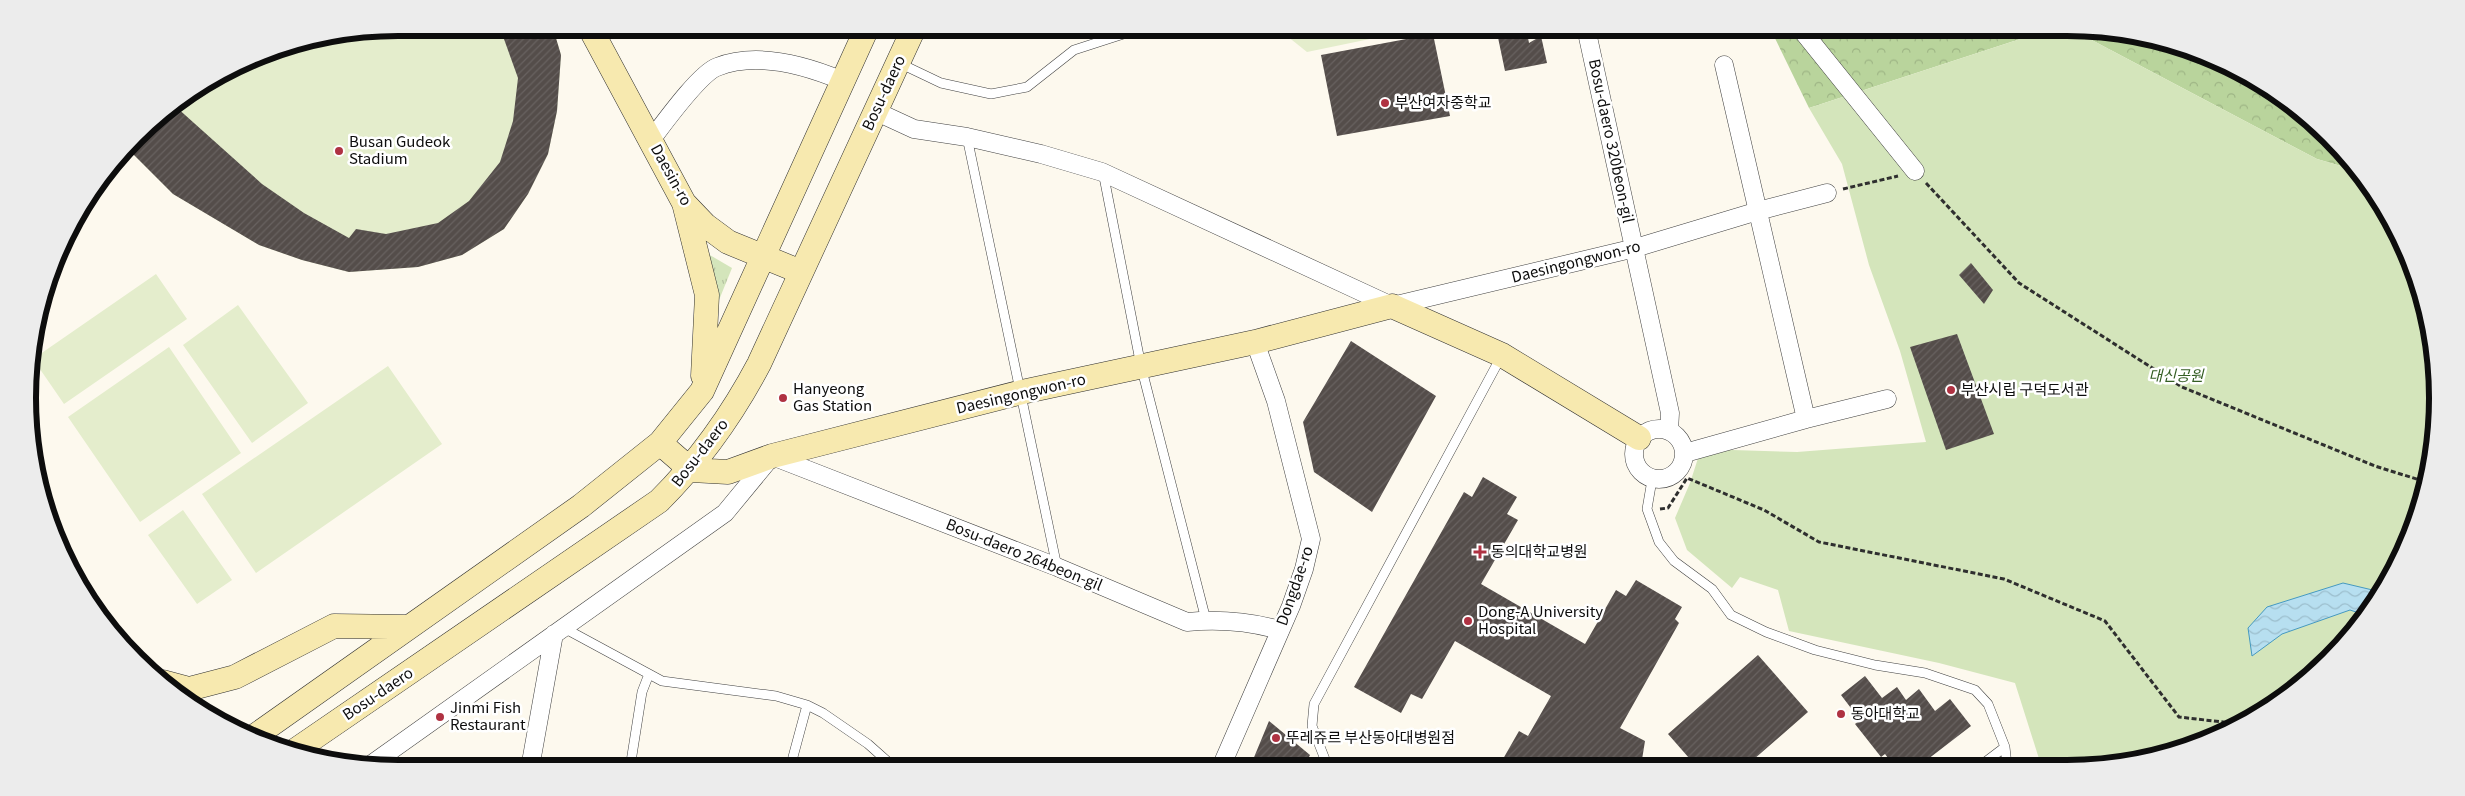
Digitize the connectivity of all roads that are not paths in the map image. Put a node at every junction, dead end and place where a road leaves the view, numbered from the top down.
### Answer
1 (594, 36) edge
2 (863, 36) edge
3 (910, 36) edge
4 (1117, 36) edge
5 (1588, 36) edge
6 (1806, 36) edge
7 (898, 62) junction
8 (1724, 65) dead end
9 (843, 81) junction
10 (875, 111) junction
11 (967, 136) junction
12 (651, 140) junction
13 (1915, 171) road end
14 (1102, 172) junction
15 (1827, 193) road end
16 (684, 203) junction
17 (1758, 211) junction
18 (1635, 248) junction
19 (763, 257) junction
20 (801, 272) junction
21 (1392, 306) junction
22 (1255, 342) junction
23 (1502, 355) junction
24 (1141, 366) junction
25 (702, 391) junction
26 (1022, 392) junction
27 (1887, 399) dead end
28 (1806, 419) junction
29 (1669, 431) junction
30 (1639, 438) junction
31 (660, 443) junction
32 (1685, 453) junction
33 (772, 456) junction
34 (690, 470) junction
35 (1652, 480) junction
36 (1057, 568) junction
37 (1206, 620) junction
38 (409, 627) junction
39 (1280, 630) junction
40 (559, 631) junction
41 (649, 674) junction
42 (180, 687) edge
43 (807, 705) junction
44 (260, 732) edge
45 (301, 746) edge
46 (2005, 747) junction
47 (379, 759) edge
48 (532, 760) edge
49 (631, 760) edge
50 (792, 760) edge
51 (886, 760) edge
52 (1224, 760) edge
53 (1325, 760) edge
54 (1988, 760) edge
55 (2006, 760) edge

1 - 12 main road, Daesin-ro
2 - 9 main road
3 - 7 main road, Bosu-daero
4 - 7 lane
5 - 18 street, Bosu-daero 320beon-gil
6 - 13 street
7 - 10 main road, Bosu-daero
8 - 17 street
9 - 12 street
9 - 19 main road
10 - 11 street
10 - 20 main road, Bosu-daero
11 - 14 street
11 - 26 lane
12 - 16 main road, Daesin-ro
14 - 21 street
14 - 24 lane
15 - 17 street, Daesingongwon-ro
16 - 19 main road, Daesin-ro
16 - 25 main road
17 - 18 street, Daesingongwon-ro
17 - 28 street
18 - 21 street, Daesingongwon-ro
18 - 29 street, Bosu-daero 320beon-gil
19 - 20 main road, Daesin-ro
19 - 25 main road
20 - 34 main road, Bosu-daero
21 - 22 main road, Daesingongwon-ro
21 - 23 main road
22 - 24 main road, Daesingongwon-ro
22 - 39 street, Dongdae-ro
23 - 30 main road
23 - 53 lane
24 - 26 main road, Daesingongwon-ro
24 - 37 lane
25 - 31 main road
26 - 33 main road, Daesingongwon-ro
26 - 36 lane
27 - 28 street
28 - 32 street
29 - 30 street
29 - 32 street
30 - 35 street
31 - 34 main road
31 - 38 main road
32 - 35 street
33 - 34 main road, Daesingongwon-ro
33 - 36 street, Bosu-daero 264beon-gil
33 - 40 street
34 - 45 main road, Bosu-daero
35 - 46 lane
36 - 37 street, Bosu-daero 264beon-gil
37 - 39 street, Bosu-daero 264beon-gil
38 - 42 main road
38 - 44 main road
39 - 52 street, Dongdae-ro
40 - 41 lane
40 - 47 street
40 - 48 street
41 - 43 lane
41 - 49 lane
43 - 50 lane
43 - 51 lane
46 - 54 lane
46 - 55 lane

